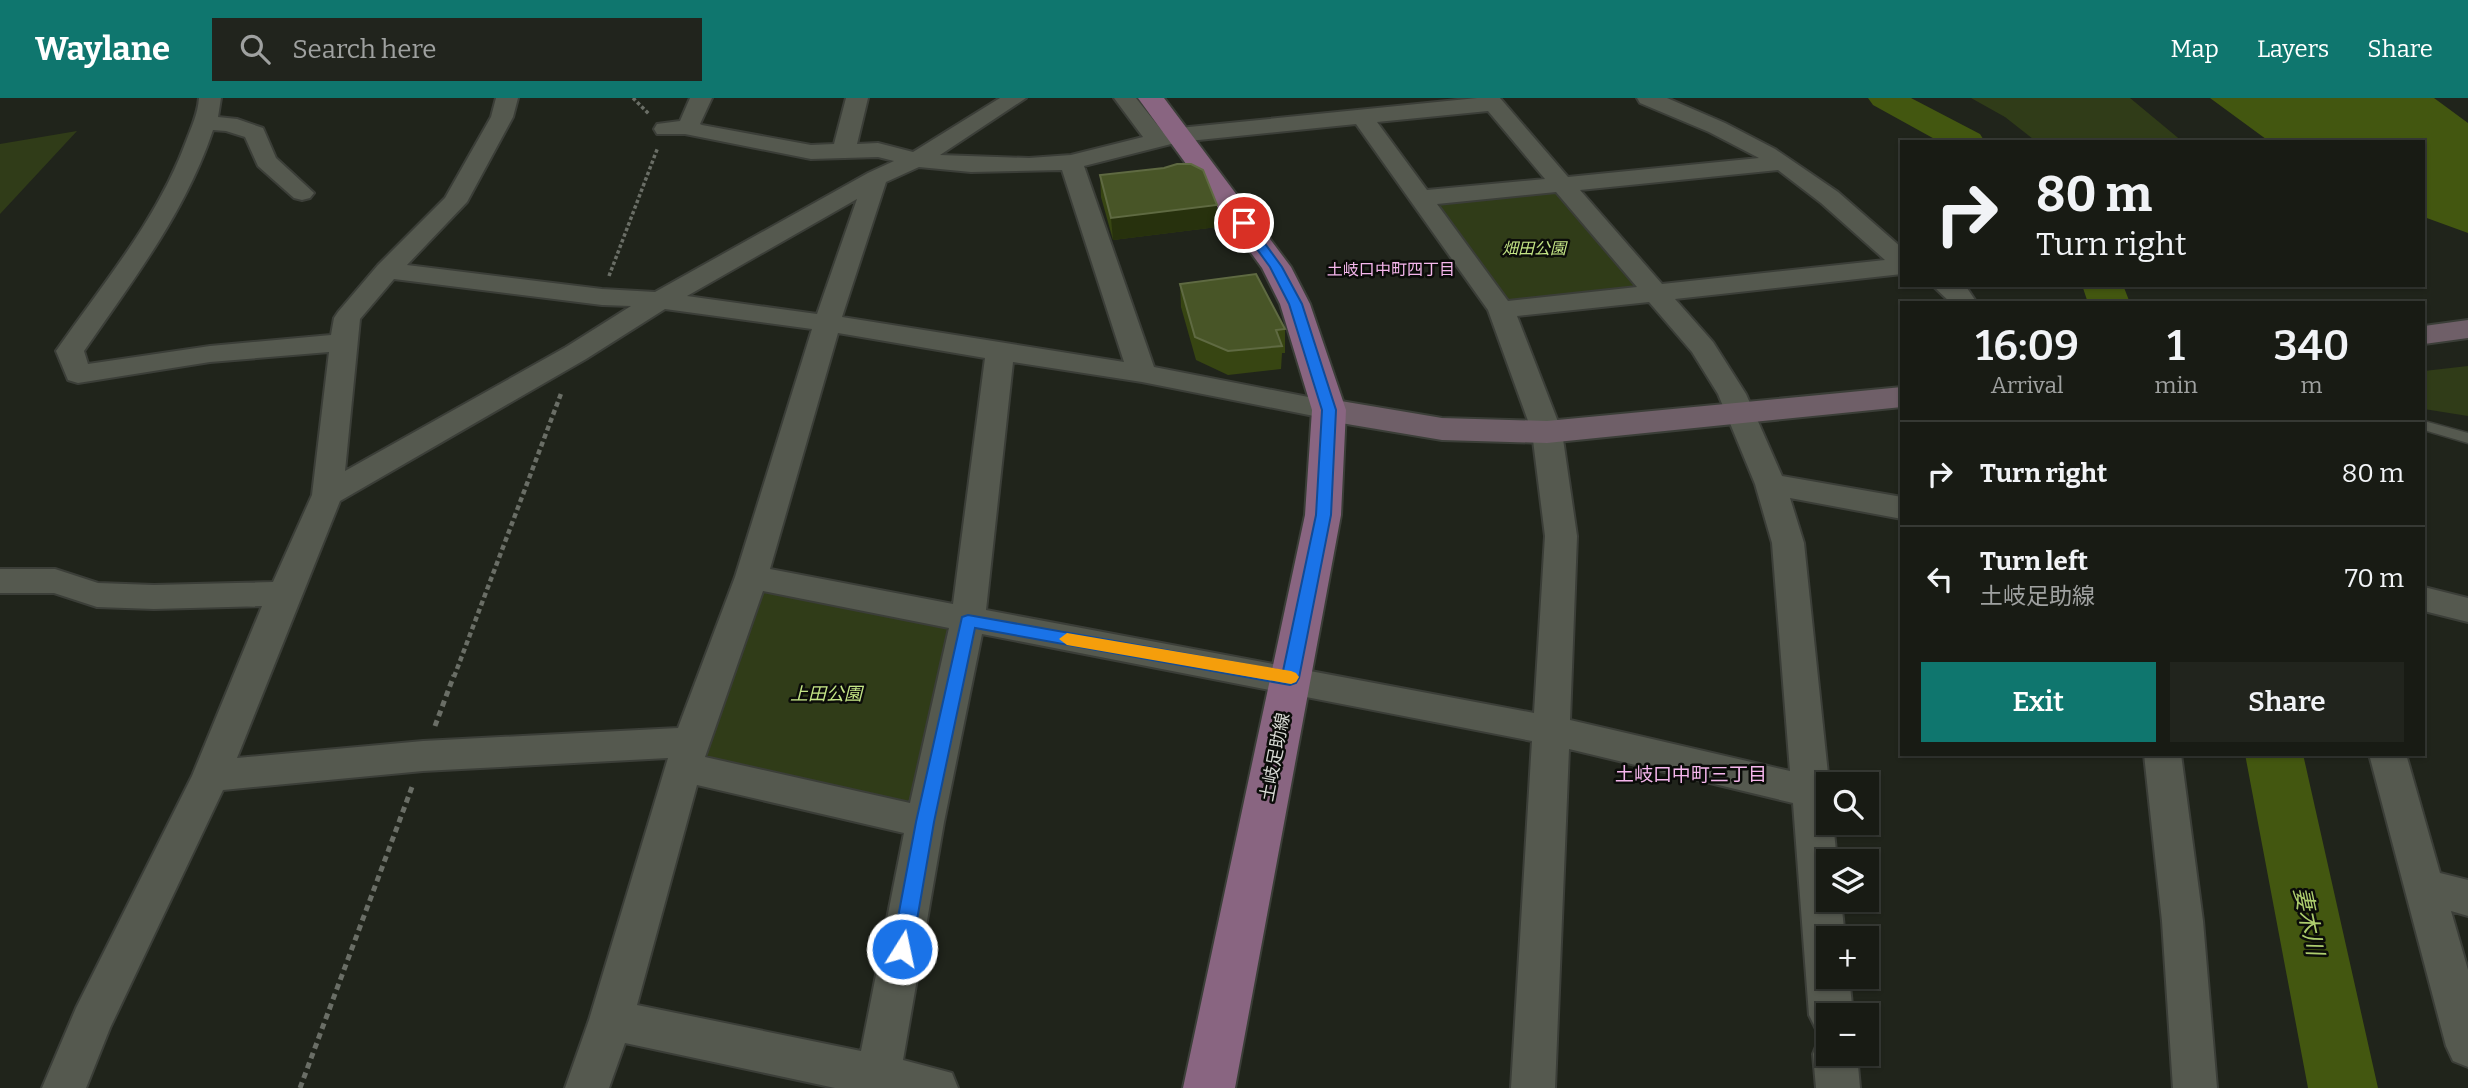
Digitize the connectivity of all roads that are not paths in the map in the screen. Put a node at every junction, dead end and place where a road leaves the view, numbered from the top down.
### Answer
1 (507, 98) edge
2 (701, 98) edge
3 (857, 98) edge
4 (1015, 98) edge
5 (1125, 98) edge
6 (1151, 98) edge
7 (1648, 98) edge
8 (1491, 101) edge
9 (207, 110) edge
10 (1362, 117) junction
11 (688, 127) junction
12 (665, 129) road end
13 (1167, 137) junction
14 (843, 152) junction
15 (916, 160) junction
16 (1071, 162) junction
17 (1783, 163) junction
18 (876, 178) junction
19 (1560, 184) junction
20 (302, 193) dead end
21 (1421, 198) junction
22 (1900, 262) edge
23 (1900, 264) edge
24 (387, 270) junction
25 (1925, 287) edge
26 (1949, 287) edge
27 (1654, 293) junction
28 (660, 300) junction
29 (1936, 301) edge
30 (1963, 301) edge
31 (1502, 310) junction
32 (827, 323) junction
33 (2468, 329) edge
34 (2425, 335) edge
35 (343, 343) junction
36 (1000, 352) junction
37 (1142, 373) junction
38 (1900, 397) edge
39 (1329, 410) junction
40 (1739, 412) junction
41 (2425, 425) edge
42 (1547, 432) junction
43 (2468, 438) edge
44 (1770, 484) junction
45 (327, 495) junction
46 (1900, 508) edge
47 (751, 577) junction
48 (0, 581) edge
49 (284, 594) junction
50 (2425, 599) edge
51 (2468, 610) edge
52 (968, 621) junction
53 (1290, 678) junction
54 (1552, 731) junction
55 (688, 754) junction
56 (2162, 756) edge
57 (2388, 756) edge
58 (211, 776) junction
59 (1811, 792) junction
60 (925, 822) junction
61 (2426, 887) junction
62 (2468, 898) edge
63 (1830, 1003) edge
64 (611, 1020) junction
65 (2468, 1046) edge
66 (1836, 1066) edge
67 (877, 1082) edge
68 (64, 1088) edge
69 (587, 1088) edge
70 (936, 1088) edge
71 (1209, 1088) edge
72 (1532, 1088) edge
73 (1838, 1088) edge
74 (2195, 1088) edge

1 - 24 street
2 - 11 street
3 - 14 street
4 - 15 street
5 - 13 street
6 - 13 main road, 土岐足助線
7 - 17 street
8 - 10 street
8 - 19 street
9 - 20 street
9 - 35 street
10 - 13 street
10 - 21 street
11 - 12 street
11 - 14 street
13 - 16 street
13 - 39 main road, 土岐足助線
14 - 15 street
15 - 16 street
15 - 18 street
16 - 37 street
17 - 19 street
17 - 22 street
18 - 28 street
18 - 32 street
19 - 21 street
19 - 27 street
21 - 31 street
23 - 27 street
24 - 28 street
24 - 35 street
25 - 29 street
26 - 30 street
27 - 31 street
27 - 40 street
28 - 32 street
28 - 45 street
31 - 42 street
32 - 36 street
32 - 47 street
33 - 34 street
35 - 45 street
36 - 37 street
36 - 52 street
37 - 39 street
38 - 40 street
39 - 42 street
39 - 53 main road, 土岐足助線
40 - 42 street
40 - 44 street
41 - 43 lane
42 - 54 street
44 - 46 street
44 - 59 street
45 - 49 street
47 - 52 street
47 - 55 street
48 - 49 street
49 - 58 street
50 - 51 street
52 - 53 street
52 - 60 street
53 - 54 street
53 - 71 main road, 土岐足助線
54 - 59 street
54 - 72 street
55 - 58 street
55 - 60 street
55 - 64 street
56 - 74 street
57 - 61 street
58 - 68 street
59 - 63 street
60 - 67 street
61 - 62 street
61 - 65 street
64 - 67 street
64 - 69 street
66 - 73 street
67 - 70 street

